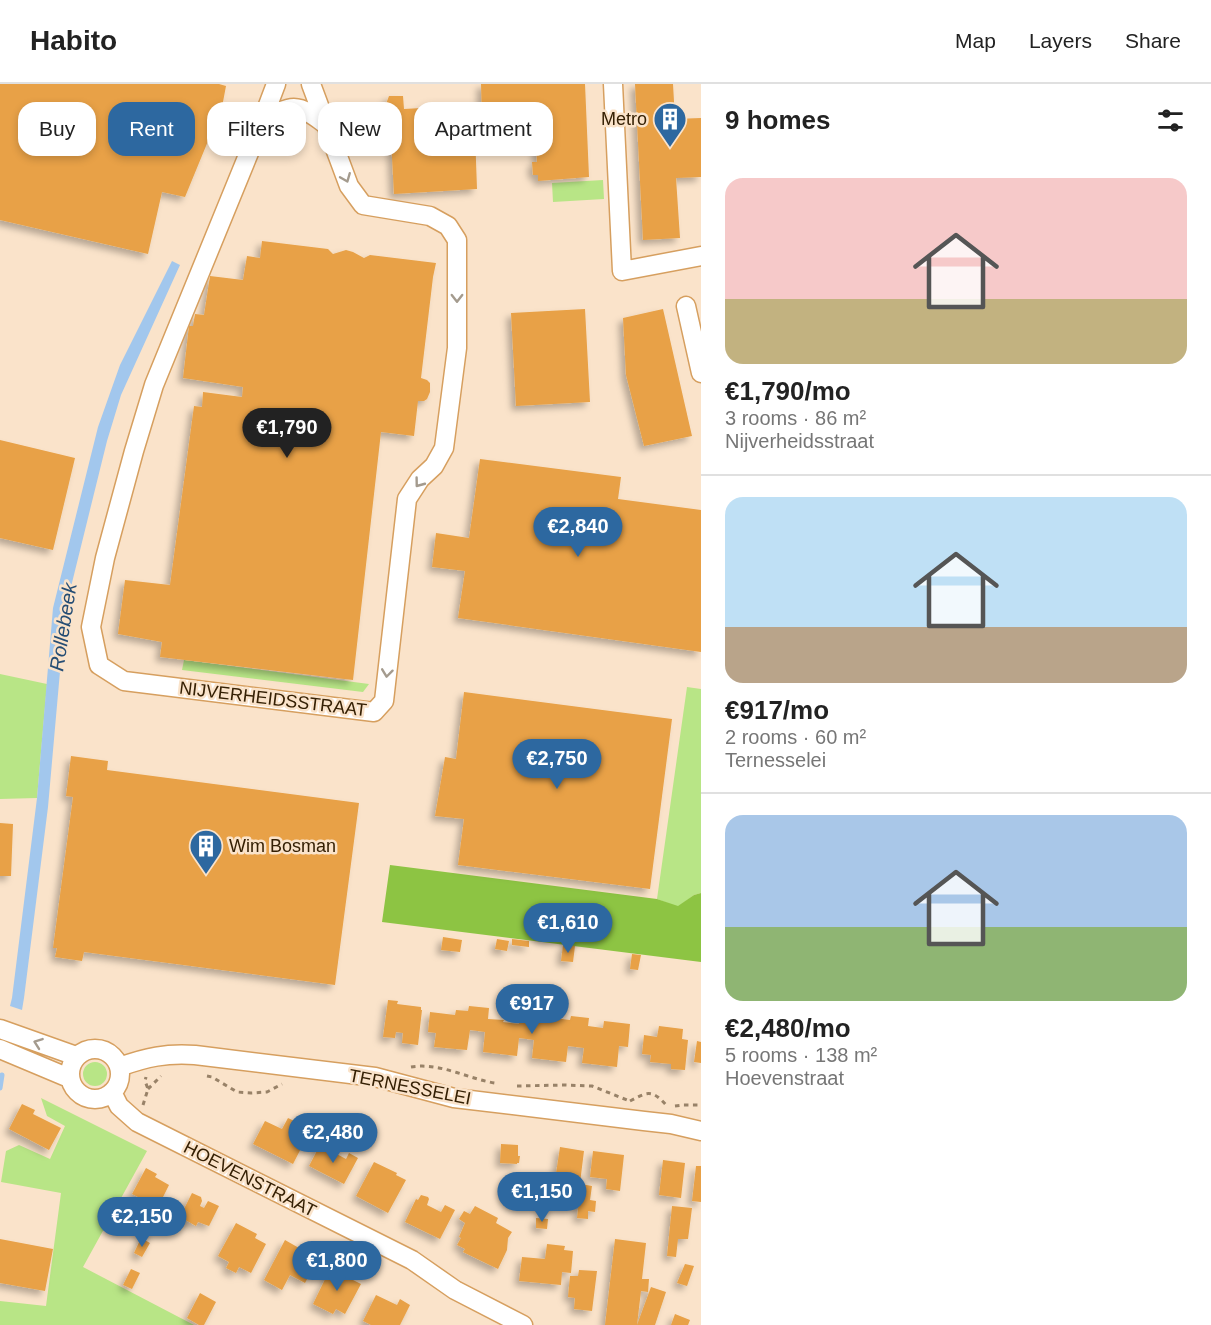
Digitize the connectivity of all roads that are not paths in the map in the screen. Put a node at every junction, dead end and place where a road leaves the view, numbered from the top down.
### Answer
1 (276, 84) edge
2 (311, 84) edge
3 (613, 84) edge
4 (269, 102) edge
5 (318, 104) edge
6 (248, 156) edge
7 (337, 156) edge
8 (701, 256) edge
9 (686, 306) dead end
10 (701, 373) edge
11 (0, 1029) edge
12 (0, 1048) edge
13 (76, 1056) junction
14 (119, 1066) junction
15 (69, 1078) junction
16 (112, 1092) junction
17 (701, 1131) edge
18 (523, 1325) edge

1 - 4 street, NIJVERHEIDSSTRAAT
2 - 5 street, NIJVERHEIDSSTRAAT
3 - 8 street
7 -> 6 street, NIJVERHEIDSSTRAAT
9 - 10 street
13 -> 11 street
12 - 15 street
13 - 14 street
13 - 15 street
14 - 16 street
14 - 17 street, TERNESSELEI
15 - 16 street
16 - 18 street, HOEVENSTRAAT

